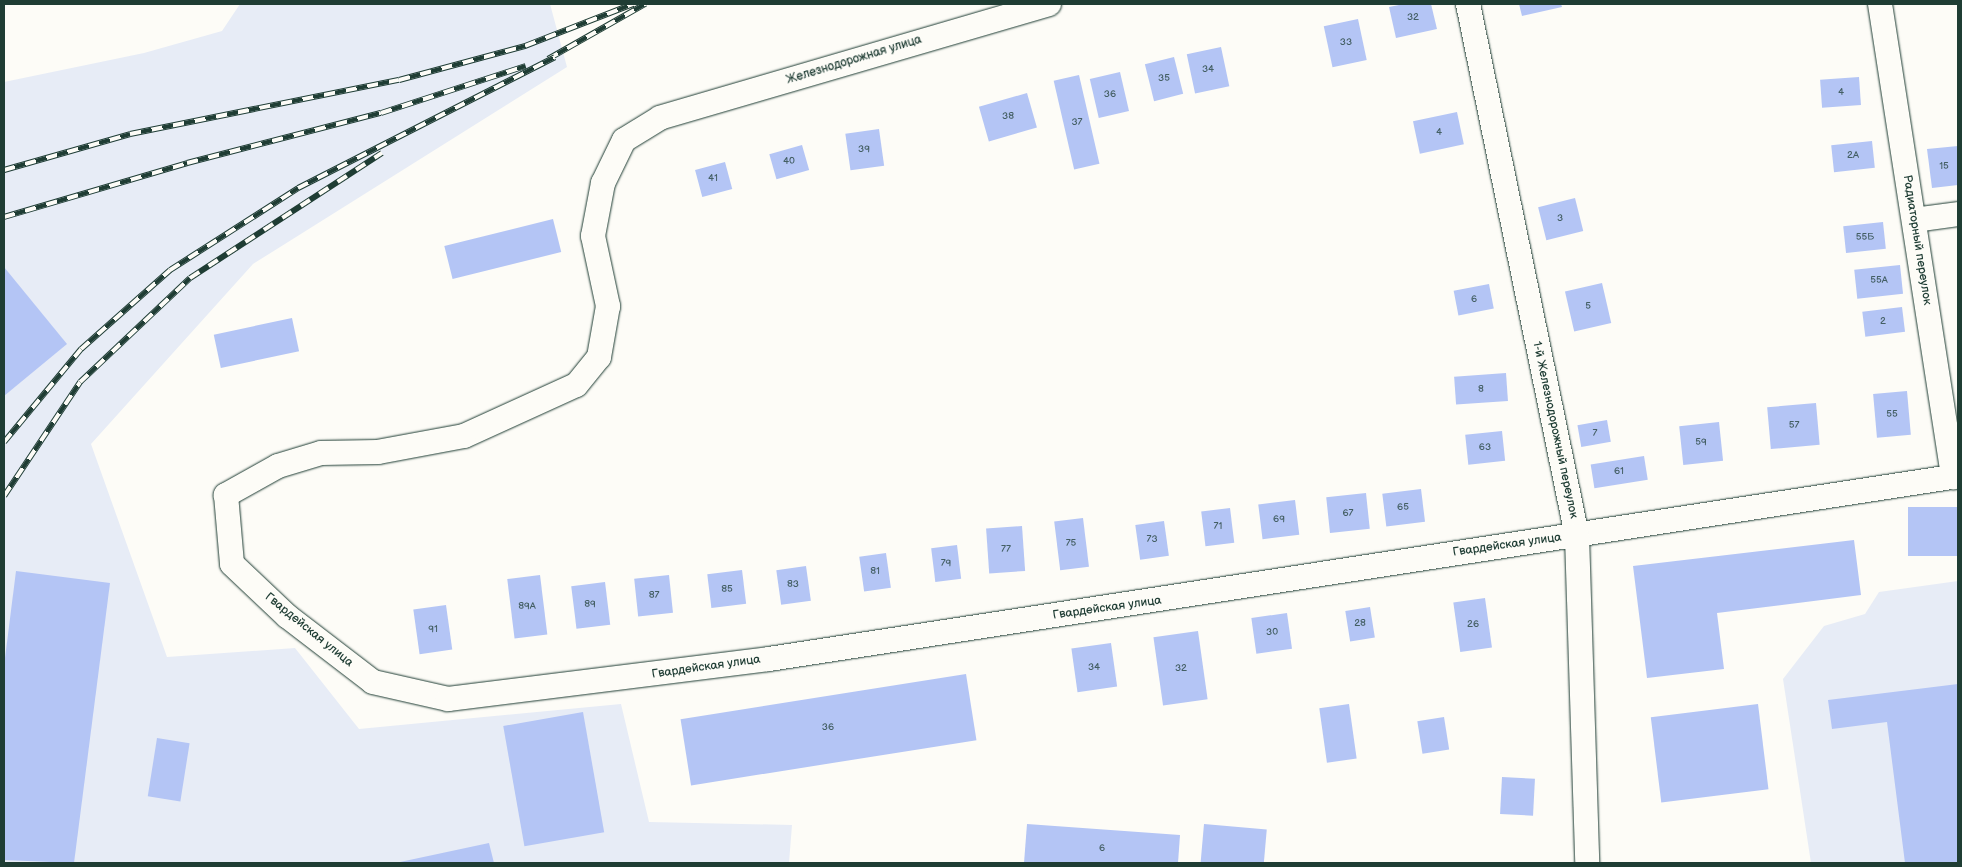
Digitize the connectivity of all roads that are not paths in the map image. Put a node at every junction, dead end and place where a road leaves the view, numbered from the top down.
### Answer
1 (1049, 4) edge
2 (1468, 4) edge
3 (1880, 4) edge
4 (660, 118) joint
5 (1958, 214) edge
6 (1914, 220) junction
7 (1956, 477) edge
8 (1577, 536) junction
9 (1587, 863) edge

1 - 4 street, Железнодорожная улица
2 - 8 street, 1-й Железнодорожный переулок
3 - 6 street, Радиаторный переулок
4 - 8 street, Гвардейская улица
5 - 6 street
6 - 7 street, Радиаторный переулок
7 - 8 street, Гвардейская улица
8 - 9 street, 1-й Железнодорожный переулок

